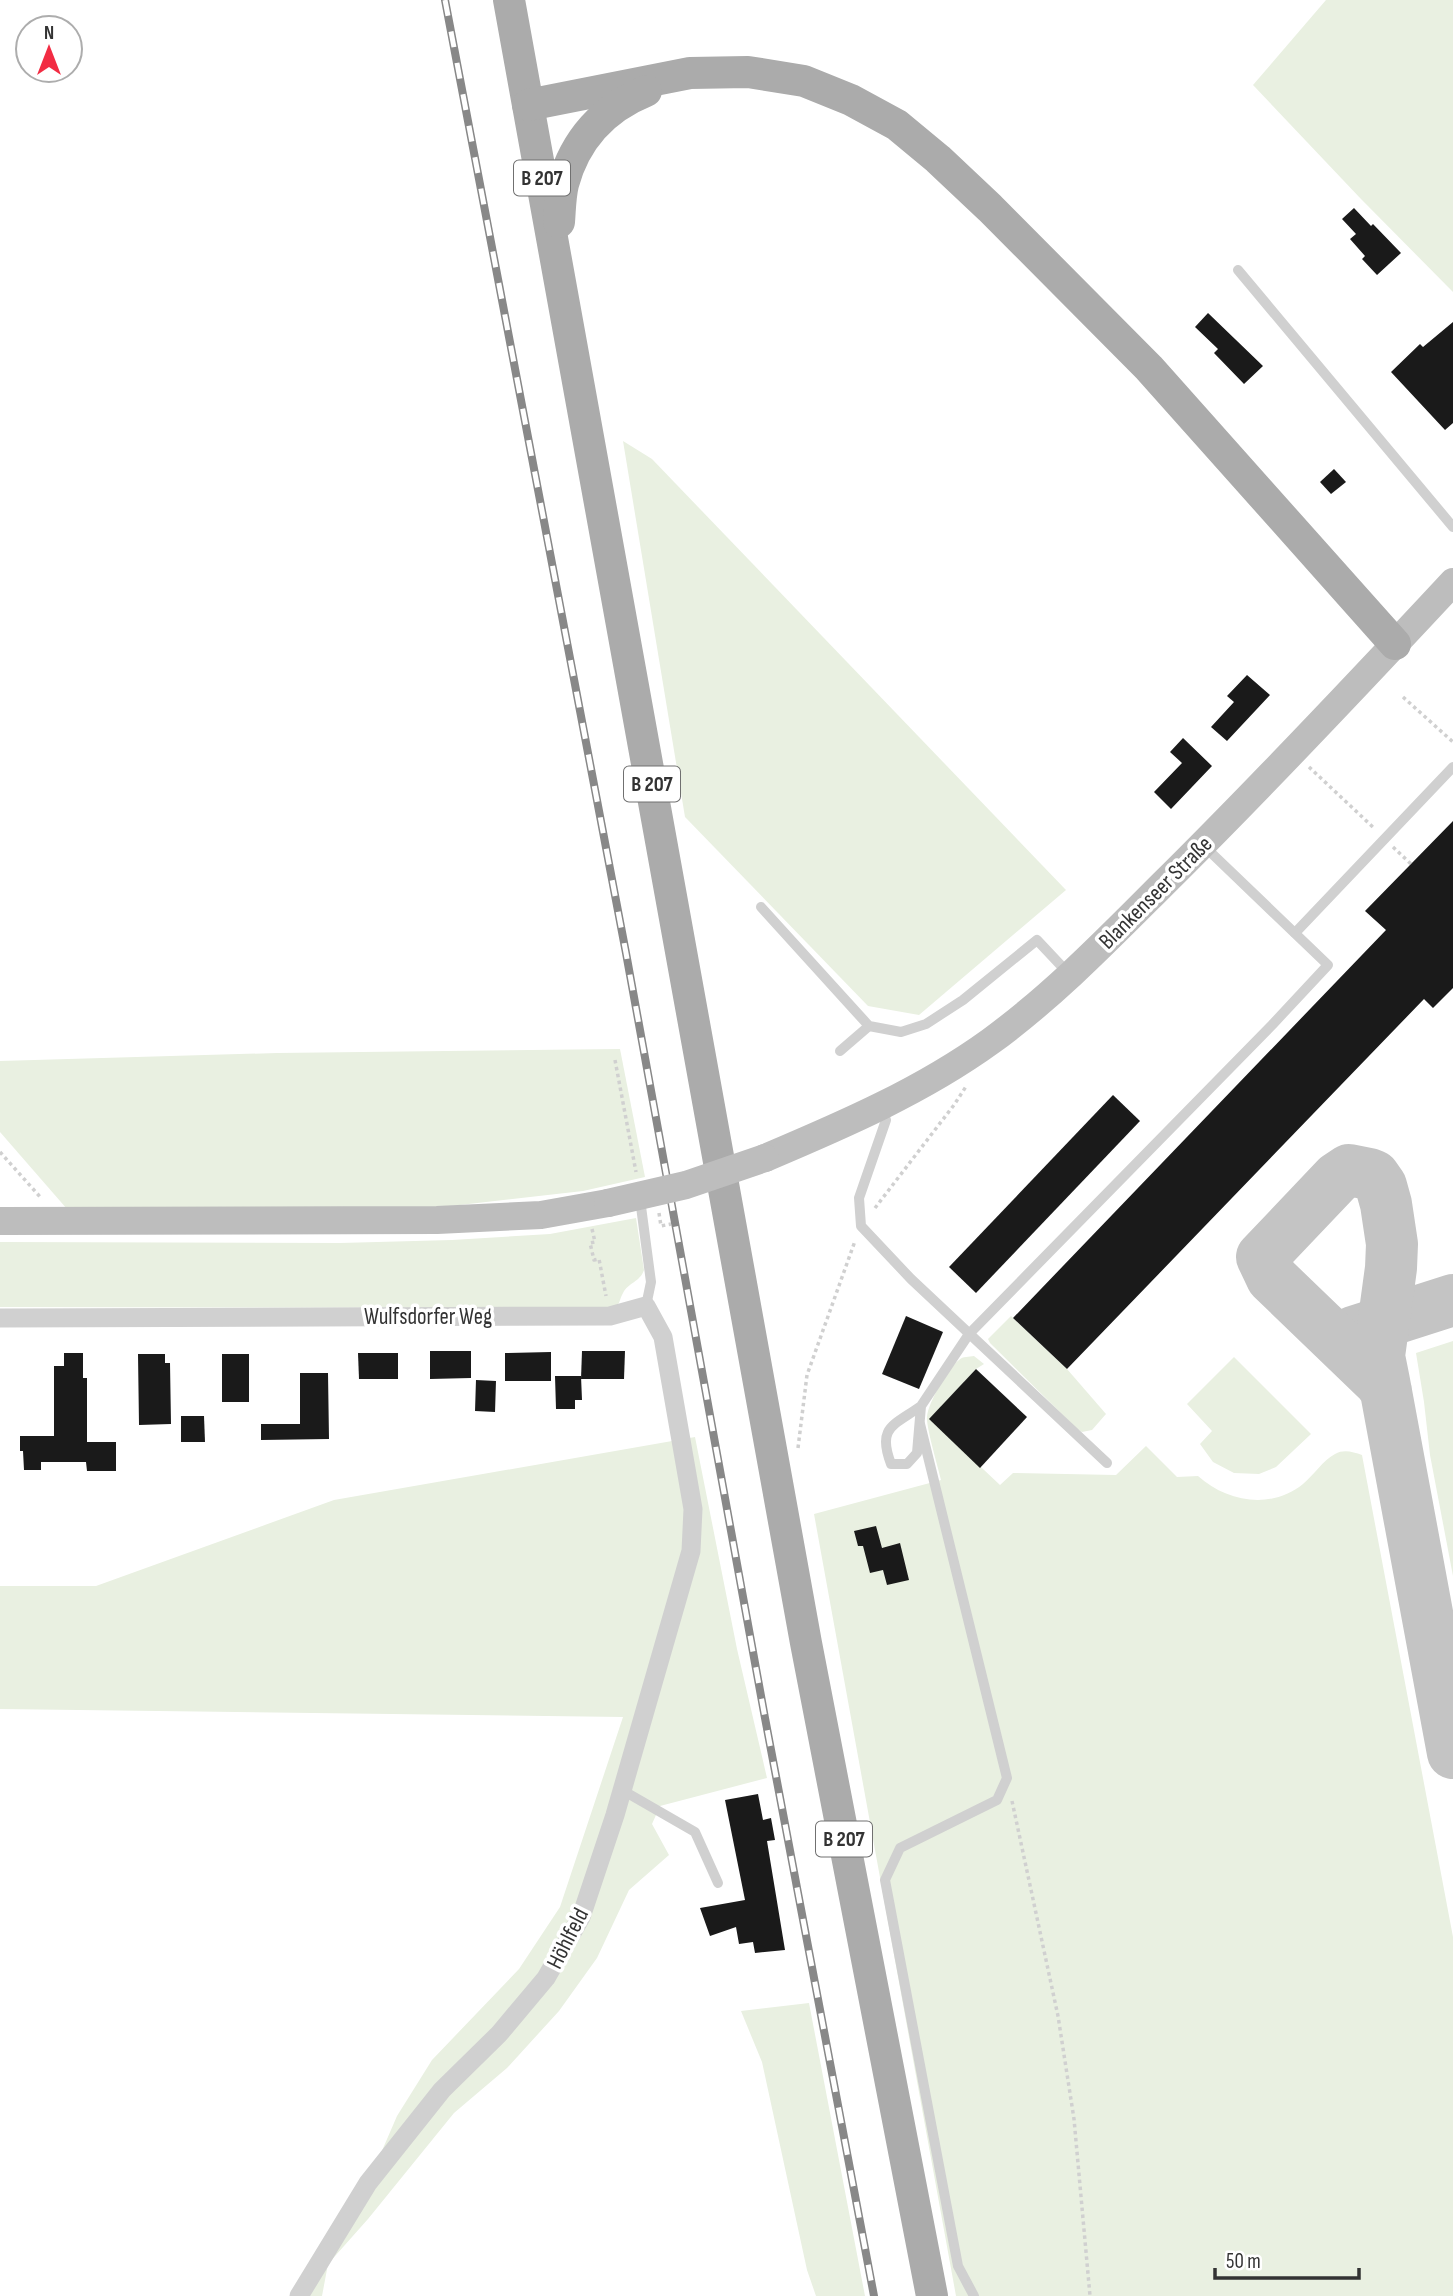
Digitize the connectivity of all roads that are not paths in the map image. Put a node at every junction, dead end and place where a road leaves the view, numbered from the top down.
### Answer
1 (509, 0) edge
2 (690, 74) junction
3 (528, 105) junction
4 (556, 251) junction
5 (1238, 270) dead end
6 (1453, 527) edge
7 (1453, 582) edge
8 (1395, 644) junction
9 (1453, 767) edge
10 (1203, 845) junction
11 (761, 907) dead end
12 (1295, 933) junction
13 (1071, 975) junction
14 (869, 1026) junction
15 (840, 1051) dead end
16 (881, 1107) junction
17 (639, 1188) road end
18 (0, 1221) edge
19 (646, 1306) junction
20 (0, 1318) edge
21 (969, 1334) junction
22 (920, 1406) junction
23 (920, 1424) junction
24 (1107, 1464) dead end
25 (622, 1790) junction
26 (718, 1882) dead end
27 (299, 2296) edge
28 (932, 2296) edge
29 (974, 2296) edge

1 - 3 main road, B 207
2 - 3 main road
2 - 4 main road
2 - 8 main road
3 - 4 main road, B 207
4 - 28 main road, B 207
5 - 6 lane
7 - 8 street, Blankenseer Straße
8 - 10 street, Blankenseer Straße
9 - 12 lane
10 - 12 lane
10 - 13 street, Blankenseer Straße
11 - 14 lane
12 - 21 lane
13 - 14 lane
13 - 16 street, Blankenseer Straße
14 - 15 lane
16 - 18 street, Blankenseer Straße, bridge
16 - 21 lane
17 - 19 lane
19 - 20 street, Wulfsdorfer Weg
19 - 25 street, Höhlfeld
21 - 22 lane
21 - 24 lane
22 - 23 lane
22 - 23 lane
23 - 29 lane
25 - 26 lane
25 - 27 street, Höhlfeld

